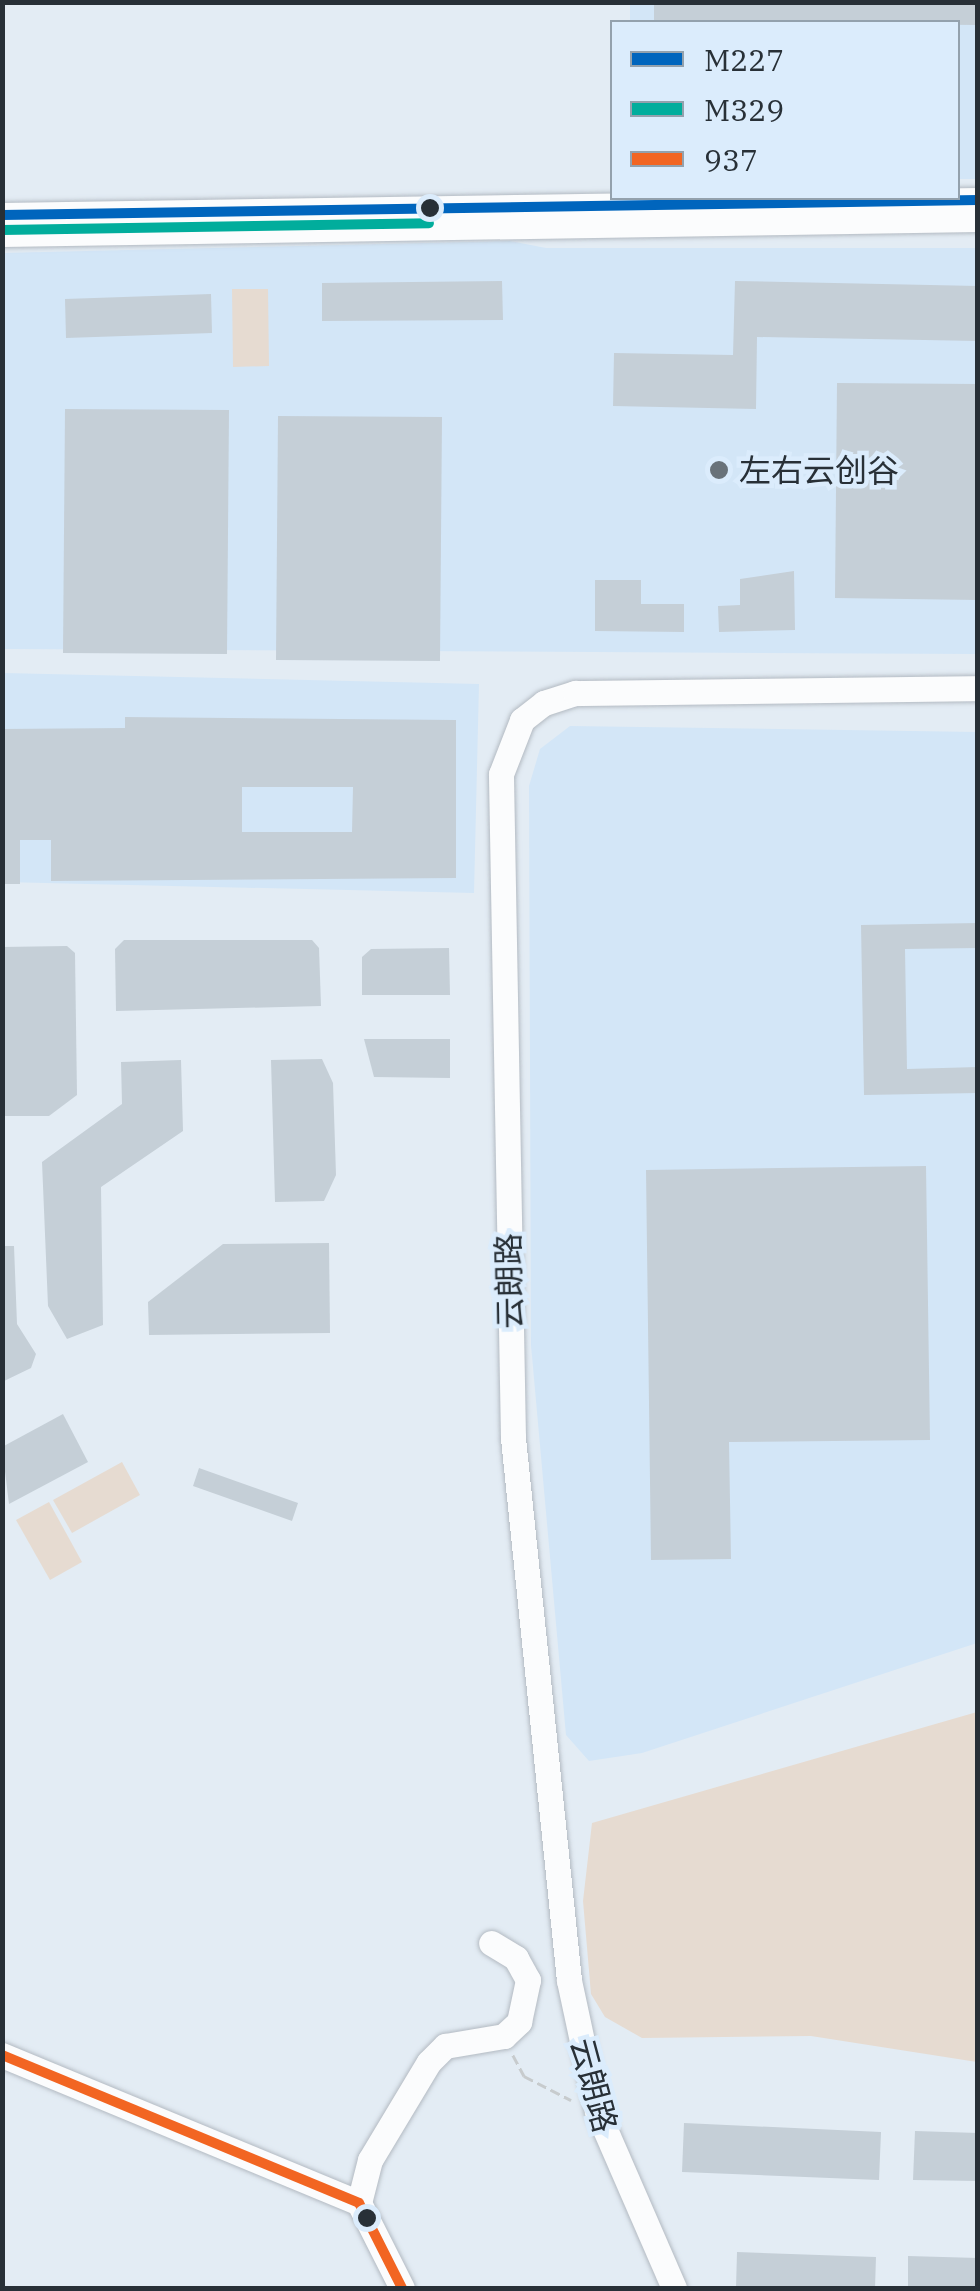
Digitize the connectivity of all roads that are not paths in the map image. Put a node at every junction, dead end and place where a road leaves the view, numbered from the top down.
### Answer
1 (978, 200) edge
2 (2, 214) edge
3 (978, 219) edge
4 (2, 234) edge
5 (978, 688) edge
6 (491, 1943) dead end
7 (2, 2055) edge
8 (360, 2203) junction
9 (402, 2288) edge
10 (674, 2288) edge

1 - 2 street
3 - 4 street
5 - 10 street, 云朗路
6 - 8 street
7 - 8 street
8 - 9 street

